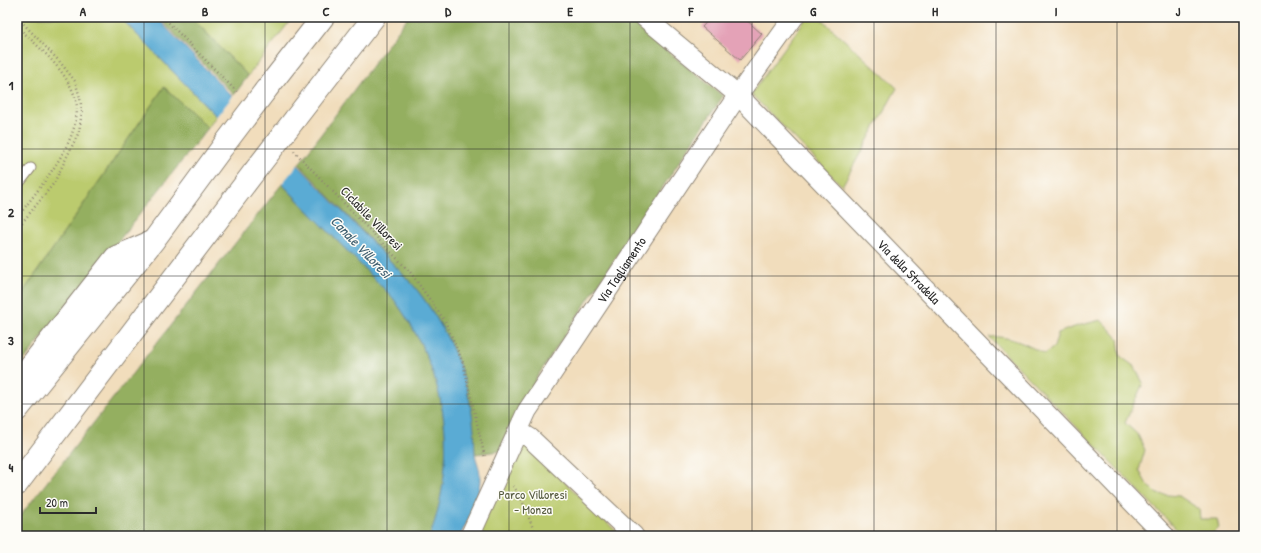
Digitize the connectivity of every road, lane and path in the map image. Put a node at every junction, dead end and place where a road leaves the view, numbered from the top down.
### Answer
1 (17, 17) edge
2 (163, 17) edge
3 (323, 17) edge
4 (374, 17) edge
5 (644, 17) edge
6 (794, 17) edge
7 (17, 26) edge
8 (738, 95) junction
9 (241, 96) dead end
10 (290, 148) dead end
11 (31, 168) dead end
12 (17, 186) edge
13 (17, 218) edge
14 (17, 229) edge
15 (154, 240) junction
16 (17, 383) edge
17 (17, 410) edge
18 (517, 436) junction
19 (498, 473) junction
20 (17, 484) edge
21 (470, 536) edge
22 (536, 536) edge
23 (634, 536) edge
24 (1165, 536) edge

1 - 14 path
2 - 9 path
3 - 15 highway, bridge
4 - 20 highway, bridge
5 - 8 street, Via della Stradella
6 - 8 street, Via Tagliamento
7 - 13 path
8 - 18 street, Via Tagliamento
8 - 24 street, Via della Stradella
10 - 19 path, Ciclabile Villoresi
11 - 12 lane
15 - 16 highway
15 - 17 highway
18 - 19 street, Via Tagliamento
18 - 23 street
19 - 21 street, Via Tagliamento
19 - 22 path, Ciclabile Villoresi

